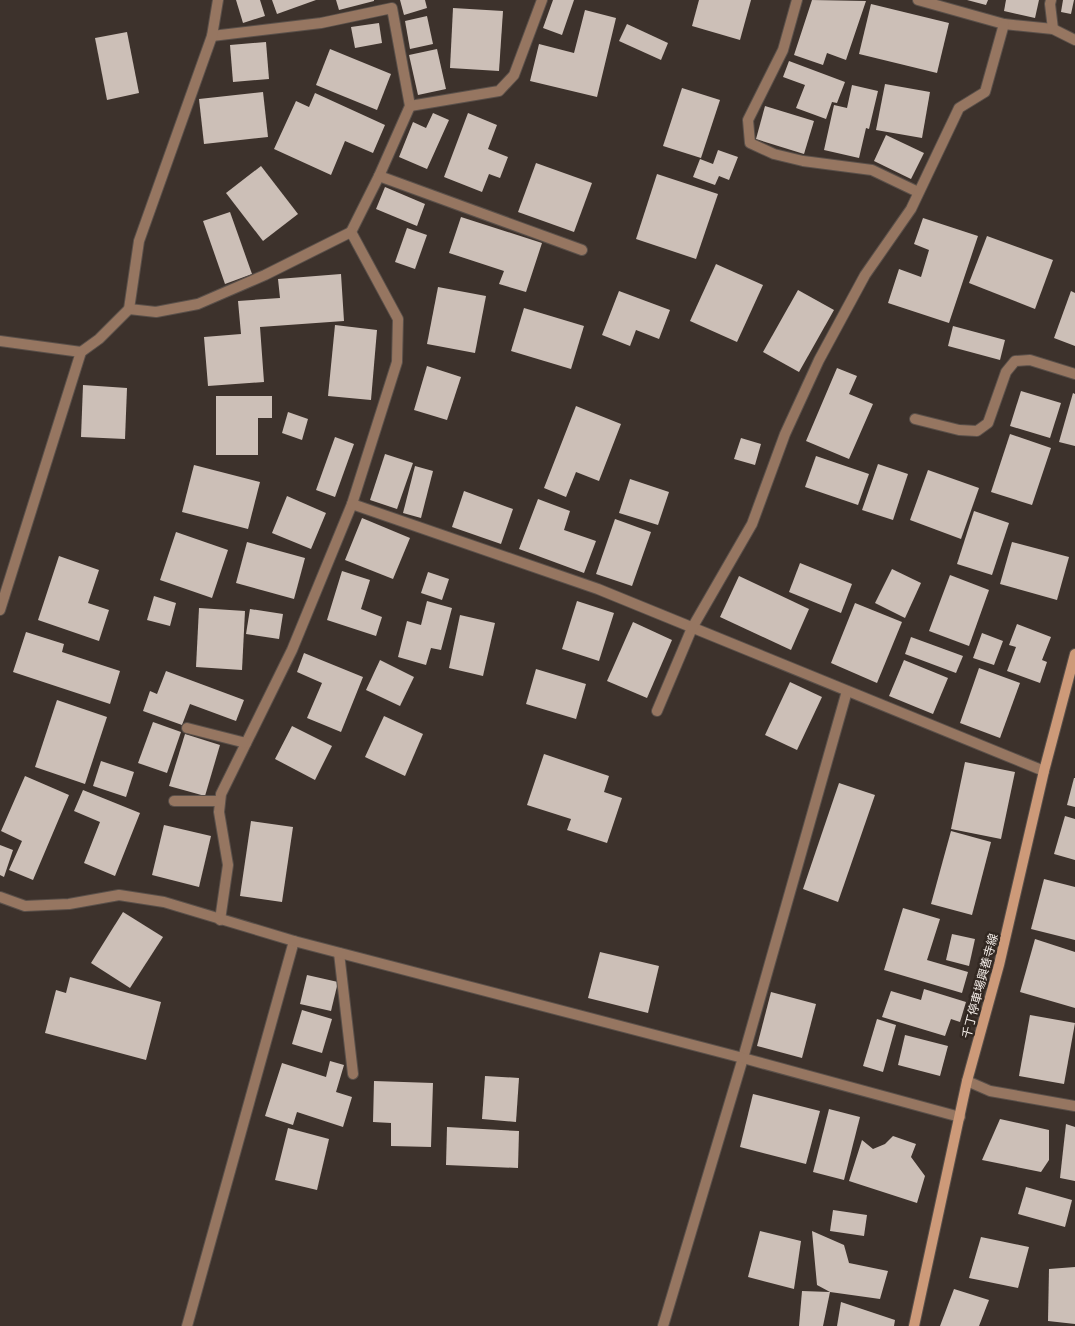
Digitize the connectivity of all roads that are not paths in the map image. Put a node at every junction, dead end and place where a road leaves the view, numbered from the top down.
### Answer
1 (218, 0) edge
2 (542, 0) edge
3 (797, 0) edge
4 (918, 0) edge
5 (1051, 0) edge
6 (392, 4) edge
7 (1004, 24) junction
8 (1053, 29) junction
9 (212, 36) junction
10 (1075, 40) edge
11 (410, 106) junction
12 (379, 176) junction
13 (918, 192) junction
14 (351, 232) junction
15 (582, 250) dead end
16 (130, 309) junction
17 (0, 341) edge
18 (82, 352) junction
19 (1075, 374) edge
20 (915, 419) dead end
21 (352, 504) junction
22 (0, 610) edge
23 (692, 628) junction
24 (1075, 654) edge
25 (847, 691) junction
26 (657, 711) dead end
27 (187, 728) dead end
28 (246, 743) junction
29 (1044, 771) junction
30 (220, 801) junction
31 (174, 802) dead end
32 (0, 897) edge
33 (220, 920) junction
34 (294, 940) junction
35 (339, 953) junction
36 (743, 1058) junction
37 (353, 1074) dead end
38 (967, 1082) junction
39 (1075, 1106) edge
40 (960, 1117) junction
41 (186, 1326) edge
42 (663, 1326) edge
43 (914, 1326) edge

1 - 9 street
2 - 11 street
3 - 13 street
4 - 7 street
5 - 8 street
6 - 9 street
6 - 11 street
7 - 8 street
7 - 13 street
8 - 10 street
9 - 16 street
11 - 12 street
12 - 14 street
12 - 15 street
13 - 23 street
14 - 16 street
14 - 21 street
16 - 18 street
17 - 18 street
18 - 22 street
19 - 20 street
21 - 23 street
21 - 28 street
23 - 25 street
23 - 26 street
24 - 29 main road, 千丁停車場興善寺線
25 - 29 street
25 - 36 street
27 - 28 street
28 - 30 street
29 - 38 main road, 千丁停車場興善寺線
30 - 31 street
30 - 33 street
32 - 33 street
33 - 34 street
34 - 35 street
34 - 41 street
35 - 36 street
35 - 37 street
36 - 40 street
36 - 42 street
38 - 39 street
38 - 40 main road, 千丁停車場興善寺線
40 - 43 main road, 千丁停車場興善寺線

